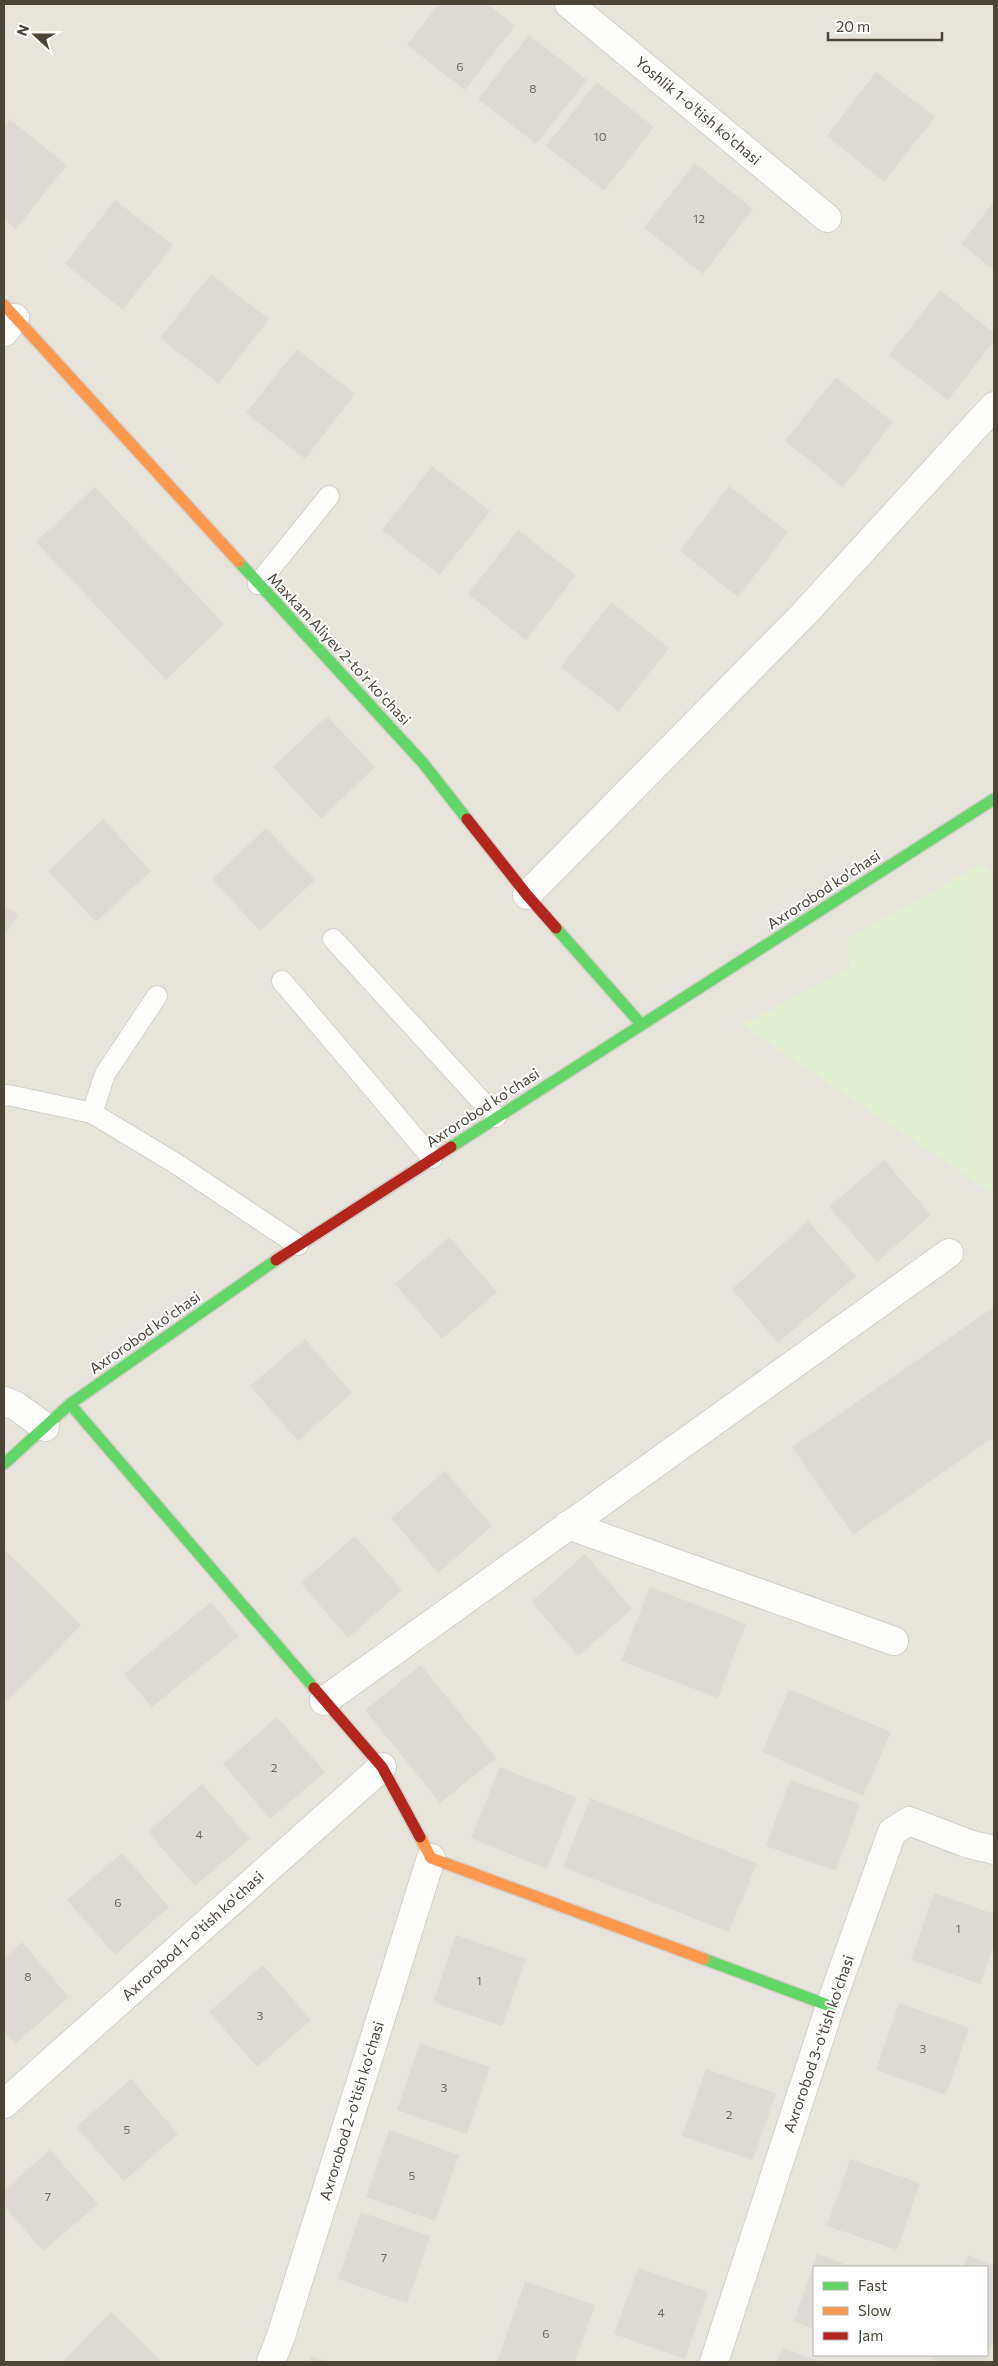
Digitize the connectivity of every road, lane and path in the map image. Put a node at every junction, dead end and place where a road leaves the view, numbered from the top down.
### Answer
1 (569, 4) edge
2 (827, 218) dead end
3 (7, 318) edge
4 (994, 406) edge
5 (330, 496) dead end
6 (258, 584) junction
7 (994, 799) edge
8 (527, 895) junction
9 (333, 939) dead end
10 (282, 981) dead end
11 (157, 996) dead end
12 (641, 1024) junction
13 (4, 1096) edge
14 (92, 1114) junction
15 (496, 1116) junction
16 (432, 1158) junction
17 (298, 1244) junction
18 (949, 1253) dead end
19 (4, 1401) edge
20 (70, 1404) junction
21 (45, 1427) junction
22 (4, 1464) edge
23 (568, 1526) junction
24 (894, 1641) dead end
25 (324, 1701) junction
26 (382, 1768) junction
27 (994, 1850) edge
28 (431, 1858) junction
29 (830, 2006) junction
30 (4, 2104) edge
31 (271, 2362) edge
32 (714, 2362) edge

1 - 2 street, Yoshlik 1-o'tish ko'chasi
3 - 6 street, Maxkam Aliyev 2-to'r ko'chasi
4 - 8 street
5 - 6 lane
6 - 8 street, Maxkam Aliyev 2-to'r ko'chasi
7 - 12 street, Axrorobod ko'chasi
8 - 12 street, Maxkam Aliyev 2-to'r ko'chasi
9 - 15 lane
10 - 16 lane
11 - 14 lane
12 - 15 street, Axrorobod ko'chasi
13 - 14 lane
14 - 17 lane
15 - 16 street, Axrorobod ko'chasi
16 - 17 street, Axrorobod ko'chasi
17 - 20 street, Axrorobod ko'chasi
18 - 23 street
19 - 21 street
20 - 21 street, Axrorobod ko'chasi
20 - 25 street
21 - 22 street, Axrorobod ko'chasi
23 - 24 street
23 - 25 street
25 - 26 street
26 - 28 street
26 - 30 street, Axrorobod 1-o'tish ko'chasi
27 - 29 street, Axrorobod 3-o'tish ko'chasi
28 - 29 street
28 - 31 street, Axrorobod 2-o'tish ko'chasi
29 - 32 street, Axrorobod 3-o'tish ko'chasi

